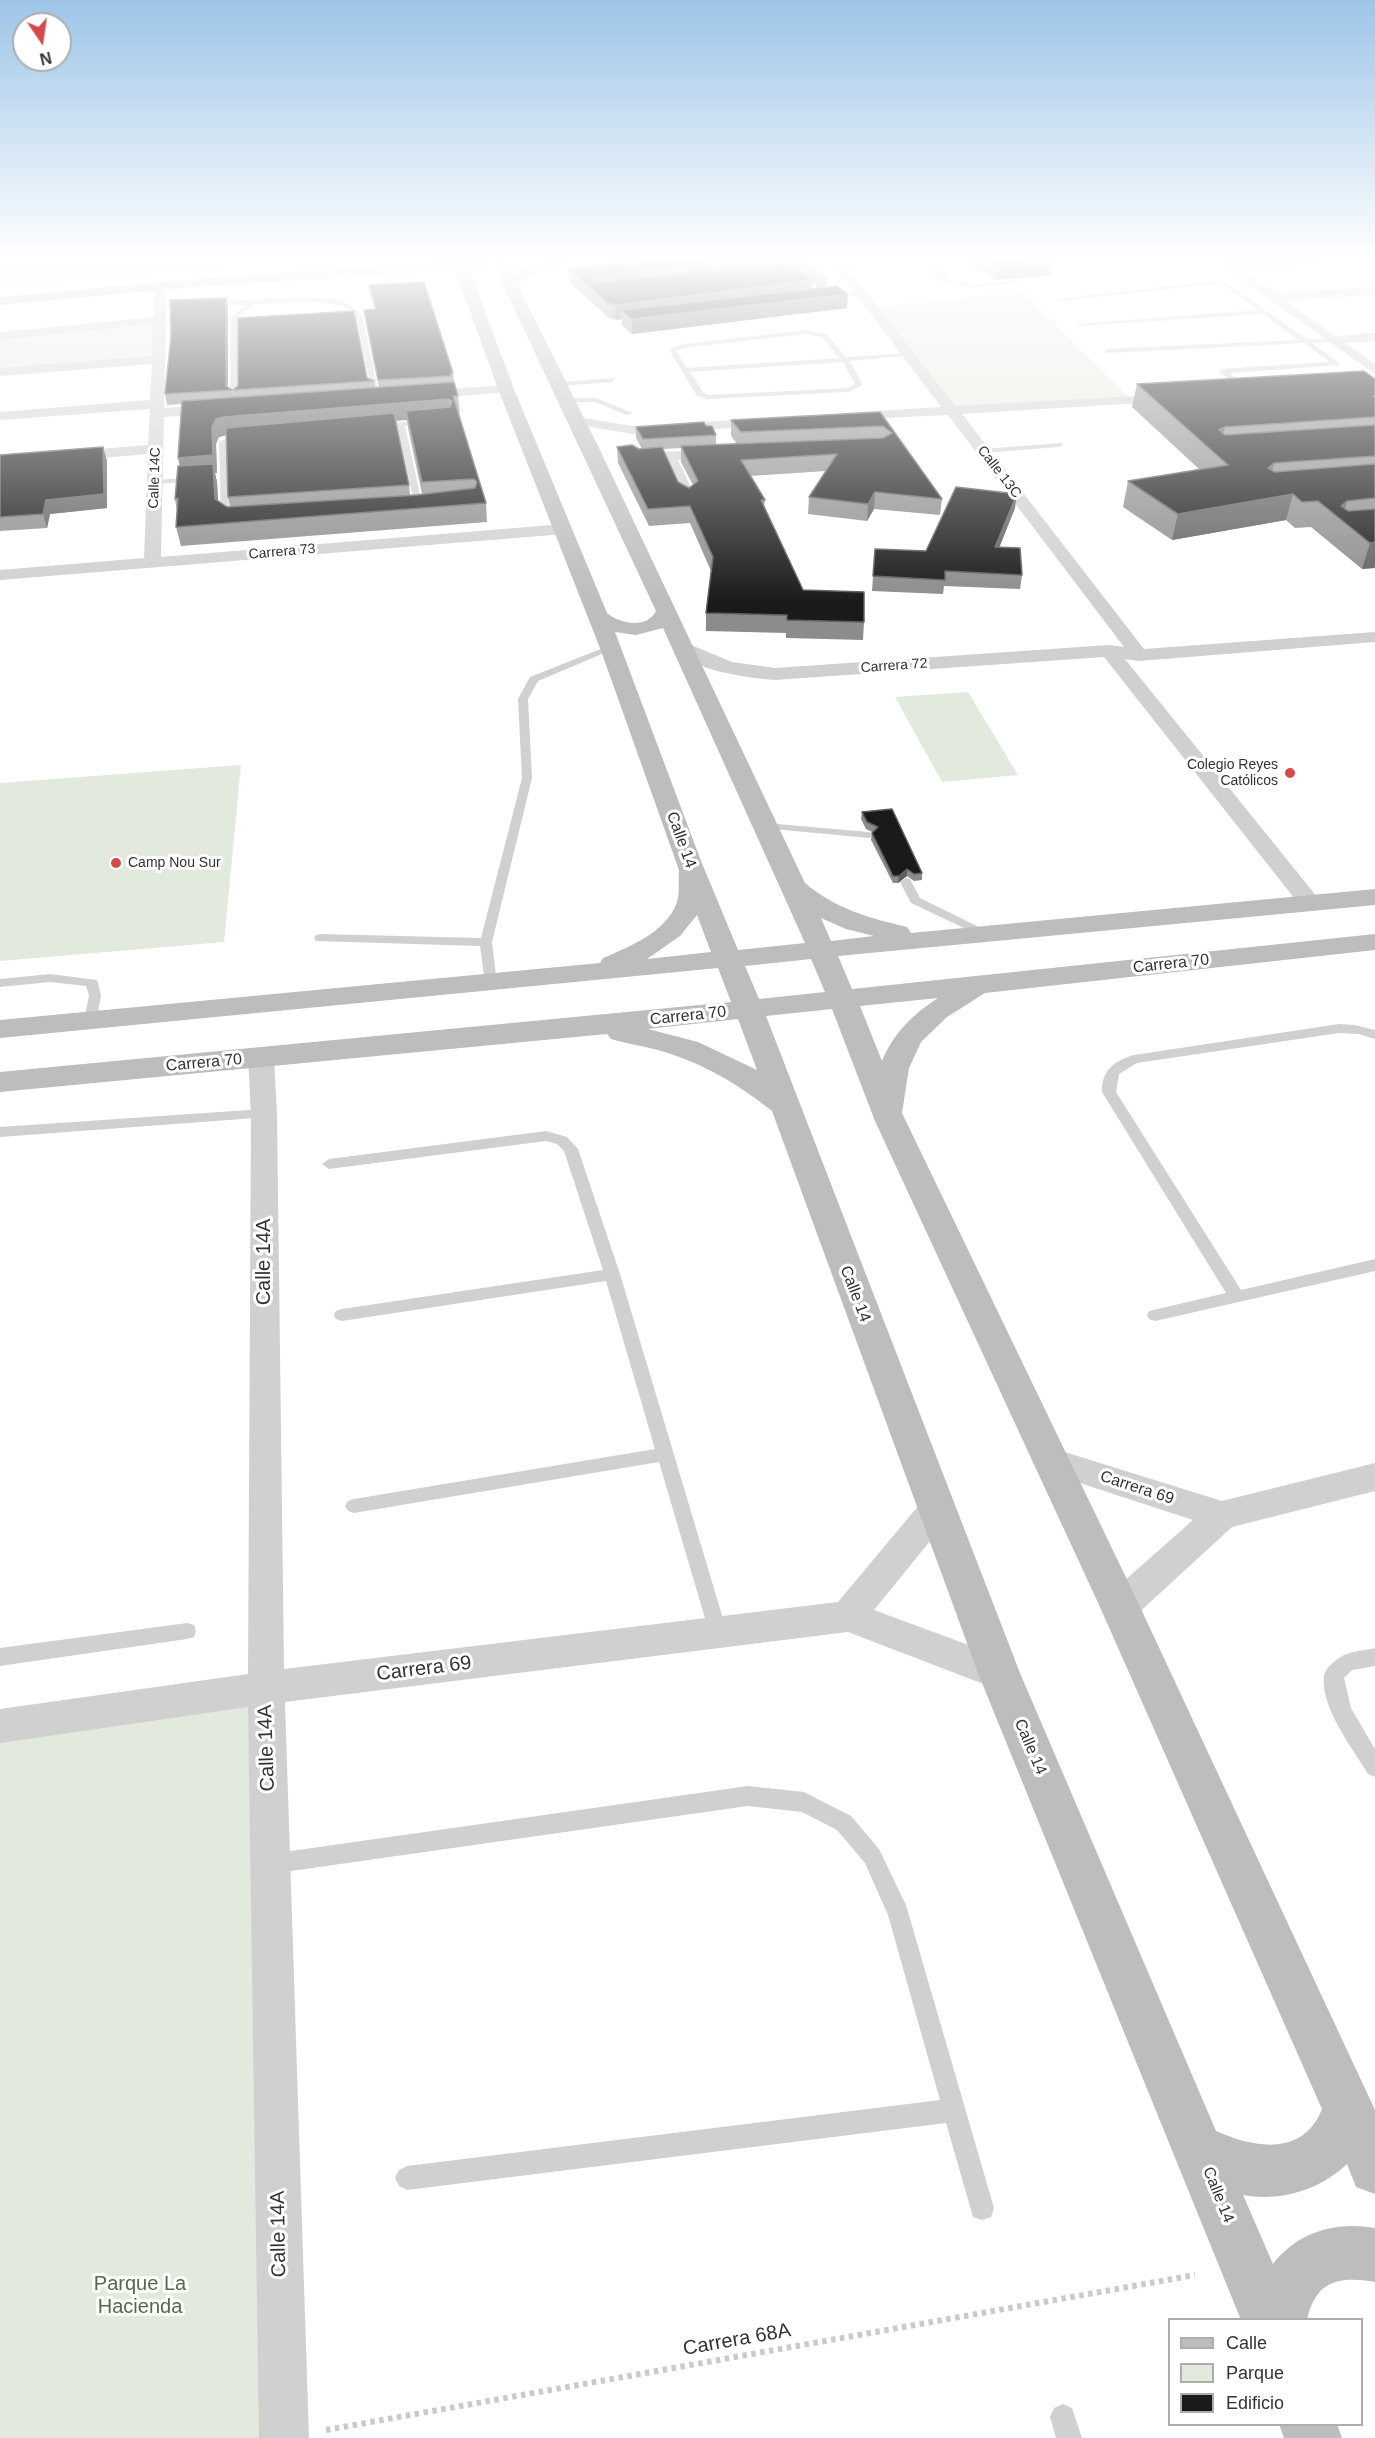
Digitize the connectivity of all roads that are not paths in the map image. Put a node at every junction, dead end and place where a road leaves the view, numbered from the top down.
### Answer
1 (158, 375) edge
2 (236, 375) edge
3 (369, 375) edge
4 (492, 375) edge
5 (515, 375) edge
6 (554, 375) edge
7 (690, 375) edge
8 (854, 375) edge
9 (924, 375) edge
10 (1228, 375) edge
11 (1233, 379) edge
12 (612, 380) dead end
13 (559, 384) junction
14 (372, 393) joint
15 (1189, 396) edge
16 (567, 400) junction
17 (237, 402) joint
18 (157, 409) junction
19 (952, 411) junction
20 (629, 413) dead end
21 (0, 416) edge
22 (834, 418) edge
23 (786, 420) edge
24 (436, 421) edge
25 (577, 421) junction
26 (401, 424) junction
27 (715, 425) junction
28 (366, 427) edge
29 (633, 430) junction
30 (250, 436) edge
31 (601, 443) junction
32 (1059, 445) dead end
33 (156, 449) junction
34 (982, 451) junction
35 (669, 456) junction
36 (639, 458) edge
37 (0, 462) edge
38 (222, 477) junction
39 (212, 478) edge
40 (202, 479) edge
41 (155, 482) junction
42 (688, 498) edge
43 (430, 506) edge
44 (407, 508) edge
45 (419, 508) junction
46 (240, 520) edge
47 (564, 529) junction
48 (153, 562) junction
49 (0, 575) edge
50 (666, 611) junction
51 (599, 617) junction
52 (1375, 626) edge
53 (1375, 637) edge
54 (611, 648) junction
55 (684, 648) junction
56 (1135, 650) junction
57 (1108, 651) junction
58 (766, 826) junction
59 (869, 835) dead end
60 (688, 861) junction
61 (906, 882) edge
62 (794, 887) junction
63 (1375, 897) edge
64 (1310, 903) junction
65 (978, 933) junction
66 (320, 938) dead end
67 (486, 942) junction
68 (1375, 942) edge
69 (822, 950) junction
70 (729, 959) junction
71 (561, 977) junction
72 (1007, 981) junction
73 (0, 983) edge
74 (491, 984) junction
75 (842, 999) junction
76 (748, 1009) junction
77 (91, 1020) junction
78 (0, 1029) edge
79 (565, 1029) junction
80 (1375, 1035) edge
81 (261, 1058) junction
82 (0, 1082) edge
83 (784, 1105) junction
84 (264, 1114) junction
85 (890, 1121) junction
86 (0, 1132) edge
87 (329, 1164) dead end
88 (1375, 1265) edge
89 (612, 1274) junction
90 (1237, 1297) junction
91 (342, 1315) dead end
92 (1155, 1315) dead end
93 (666, 1454) junction
94 (1052, 1461) junction
95 (1375, 1477) edge
96 (354, 1506) dead end
97 (936, 1509) junction
98 (1222, 1515) junction
99 (1120, 1607) junction
100 (848, 1616) junction
101 (187, 1631) dead end
102 (718, 1632) junction
103 (0, 1657) edge
104 (1375, 1657) edge
105 (999, 1673) junction
106 (266, 1688) junction
107 (0, 1726) edge
108 (1375, 1767) edge
109 (270, 1864) junction
110 (1348, 2108) junction
111 (954, 2110) junction
112 (1199, 2150) junction
113 (1375, 2168) edge
114 (408, 2178) dead end
115 (982, 2208) dead end
116 (1375, 2255) edge
117 (1269, 2318) edge
118 (1279, 2318) edge
119 (284, 2438) edge

1 - 18 street, Calle 14C
2 - 17 lane
3 - 14 lane
4 - 14 street
5 - 47 street, Calle 14
6 - 13 street
7 - 8 lane
9 - 19 street, Calle 13C
10 - 11 lane
12 - 13 lane
13 - 16 street
15 - 19 street
16 - 20 lane
16 - 25 street
17 - 18 street
18 - 21 street
18 - 33 street, Calle 14C
19 - 22 street
19 - 34 street, Calle 13C
23 - 27 street
24 - 26 lane
25 - 29 street
25 - 31 street
26 - 28 lane
26 - 45 lane
27 - 29 street
27 - 35 street
29 - 31 street
30 - 38 lane
31 - 50 street
32 - 34 lane
33 - 37 street
33 - 41 street, Calle 14C
34 - 56 street, Calle 13C
35 - 36 street
35 - 42 street
38 - 39 lane
38 - 46 lane
40 - 41 lane
41 - 48 street, Calle 14C
43 - 45 lane
44 - 45 lane
47 - 48 street, Carrera 73
47 - 51 street, Calle 14
48 - 49 street, Carrera 73
50 - 51 street
50 - 55 street
51 - 54 street, Calle 14
52 - 56 street, Carrera 72
53 - 56 street, Carrera 72
54 - 60 street, Calle 14
54 - 67 lane
55 - 57 street, Carrera 72
55 - 58 street
56 - 57 street, Carrera 72
57 - 64 street
58 - 59 lane
58 - 62 street
60 - 70 street, Calle 14
60 - 71 street
61 - 65 lane
62 - 65 street
62 - 69 street
63 - 64 street
64 - 65 street
65 - 69 street
66 - 67 lane
67 - 74 lane
68 - 72 street, Carrera 70
69 - 70 street
69 - 75 street
70 - 71 street
70 - 76 street, Calle 14
71 - 74 street
72 - 75 street, Carrera 70
72 - 85 street
73 - 77 lane
74 - 77 street
75 - 76 street, Carrera 70
75 - 85 street
76 - 79 street, Carrera 70
76 - 83 street, Calle 14
77 - 78 street
79 - 81 street, Carrera 70
79 - 83 street
80 - 90 lane
81 - 82 street, Carrera 70
81 - 84 street, Calle 14A
83 - 97 street, Calle 14
84 - 86 lane
84 - 106 street, Calle 14A
85 - 94 street
87 - 89 lane
88 - 90 lane
89 - 91 lane
89 - 93 lane
90 - 92 lane
93 - 96 lane
93 - 102 lane
94 - 98 street, Carrera 69
94 - 99 street
95 - 98 street
97 - 100 street
97 - 105 street, Calle 14
98 - 99 street
99 - 110 street
100 - 102 street, Carrera 69
100 - 105 street, Carrera 69
101 - 103 lane
102 - 106 street, Carrera 69
104 - 108 lane
105 - 112 street, Calle 14
106 - 107 street, Carrera 69
106 - 109 street, Calle 14A
109 - 111 lane
109 - 119 street, Calle 14A
110 - 112 street
110 - 113 street
111 - 114 lane
111 - 115 lane
112 - 117 street, Calle 14
116 - 118 street

